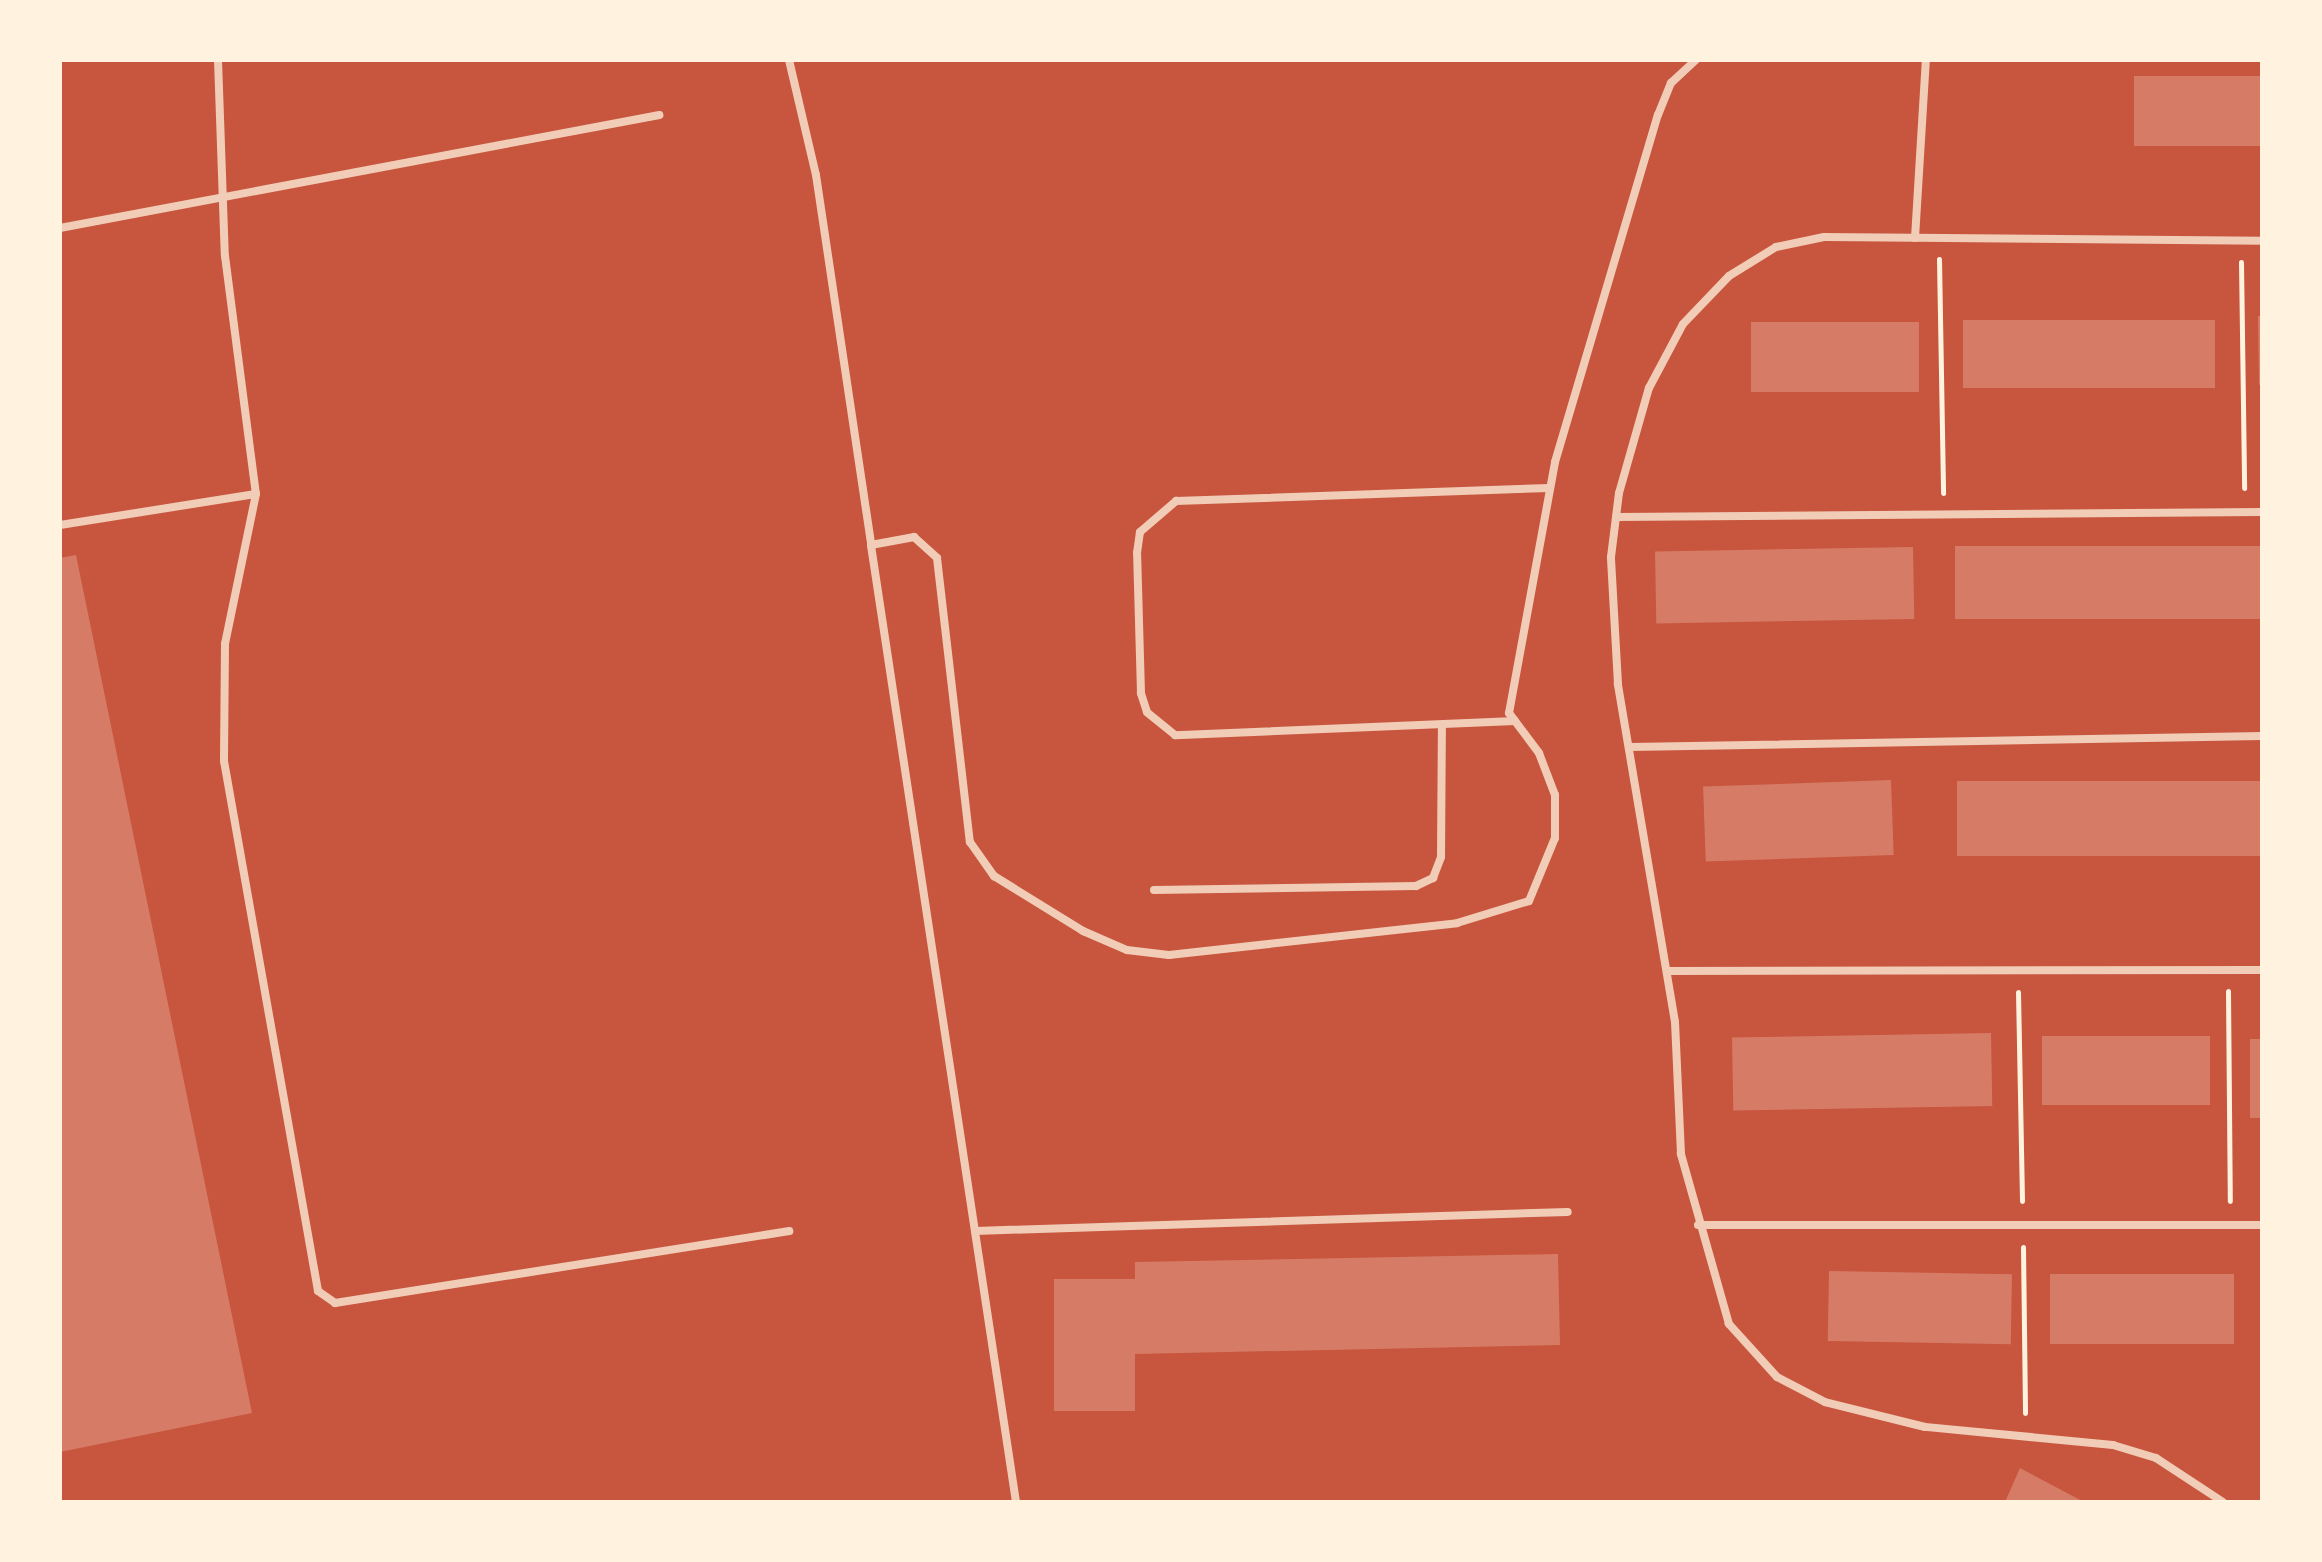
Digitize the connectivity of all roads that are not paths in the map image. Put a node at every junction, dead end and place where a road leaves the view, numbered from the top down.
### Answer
1 (218, 60) edge
2 (789, 60) edge
3 (1696, 60) edge
4 (1926, 60) edge
5 (659, 115) dead end
6 (223, 197) junction
7 (60, 228) edge
8 (1915, 238) junction
9 (2262, 241) edge
10 (1550, 488) junction
11 (256, 494) junction
12 (2262, 512) edge
13 (1616, 517) junction
14 (60, 525) edge
15 (871, 545) junction
16 (1515, 721) junction
17 (1442, 727) junction
18 (2262, 736) edge
19 (1630, 747) junction
20 (1154, 890) dead end
21 (2262, 970) edge
22 (1667, 971) junction
23 (1568, 1212) dead end
24 (1698, 1225) junction
25 (2262, 1225) edge
26 (789, 1231) dead end
27 (975, 1231) junction
28 (1016, 1502) edge
29 (2223, 1502) edge

1 - 6 street
2 - 15 street
3 - 10 street
4 - 8 street
5 - 6 street
6 - 7 street
6 - 11 street
8 - 9 street
8 - 13 street
10 - 16 street
10 - 17 street
11 - 14 street
11 - 26 street
12 - 13 street
13 - 19 street
15 - 16 street
15 - 27 street
16 - 17 street
17 - 20 street
18 - 19 street
19 - 22 street
21 - 22 street
22 - 24 street
23 - 27 street
24 - 25 street
24 - 29 street
27 - 28 street

